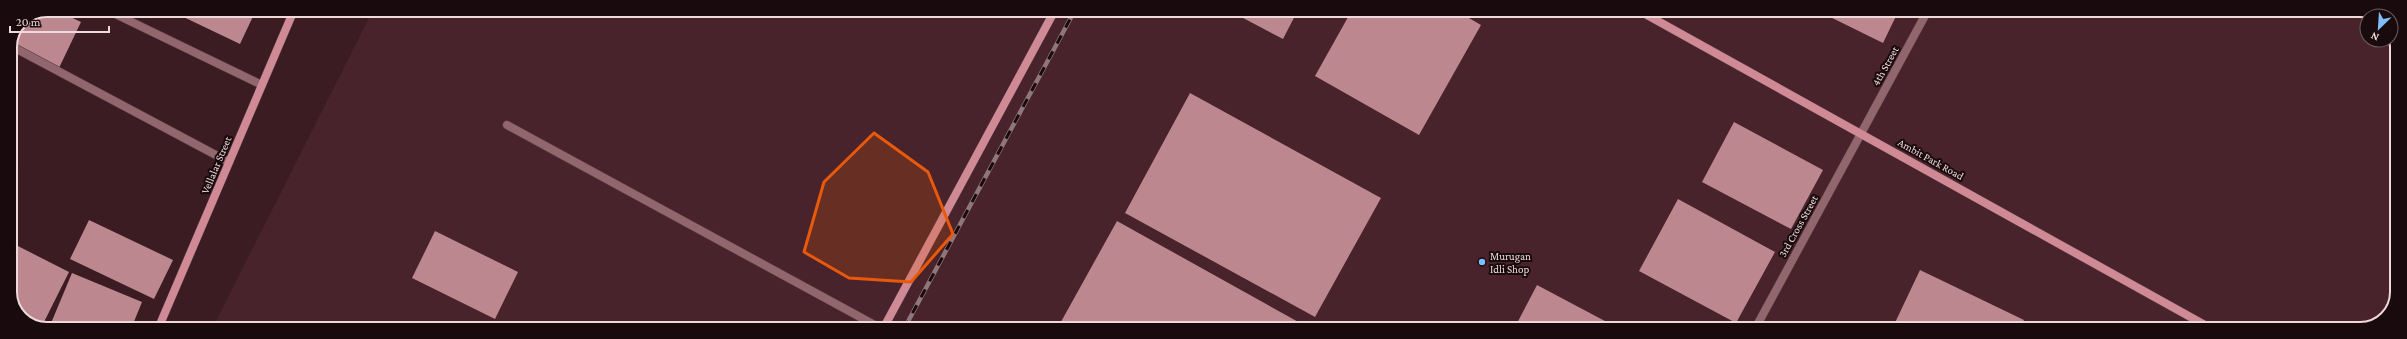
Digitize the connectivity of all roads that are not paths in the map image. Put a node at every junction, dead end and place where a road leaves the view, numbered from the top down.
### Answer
1 (121, 17) edge
2 (291, 17) edge
3 (1051, 17) edge
4 (1651, 17) edge
5 (1924, 17) edge
6 (17, 49) edge
7 (262, 85) junction
8 (507, 126) dead end
9 (1861, 133) junction
10 (229, 162) junction
11 (161, 322) edge
12 (870, 322) edge
13 (887, 322) edge
14 (1759, 322) edge
15 (2199, 322) edge

1 - 7 street
2 - 7 street, Vellalar Street
3 - 13 street
4 - 9 street, Ambit Park Road
5 - 9 street, 4th Street
6 - 10 street
7 - 10 street, Vellalar Street
8 - 12 street
9 - 14 street, 3rd Cross Street
9 - 15 street, Ambit Park Road
10 - 11 street, Vellalar Street

